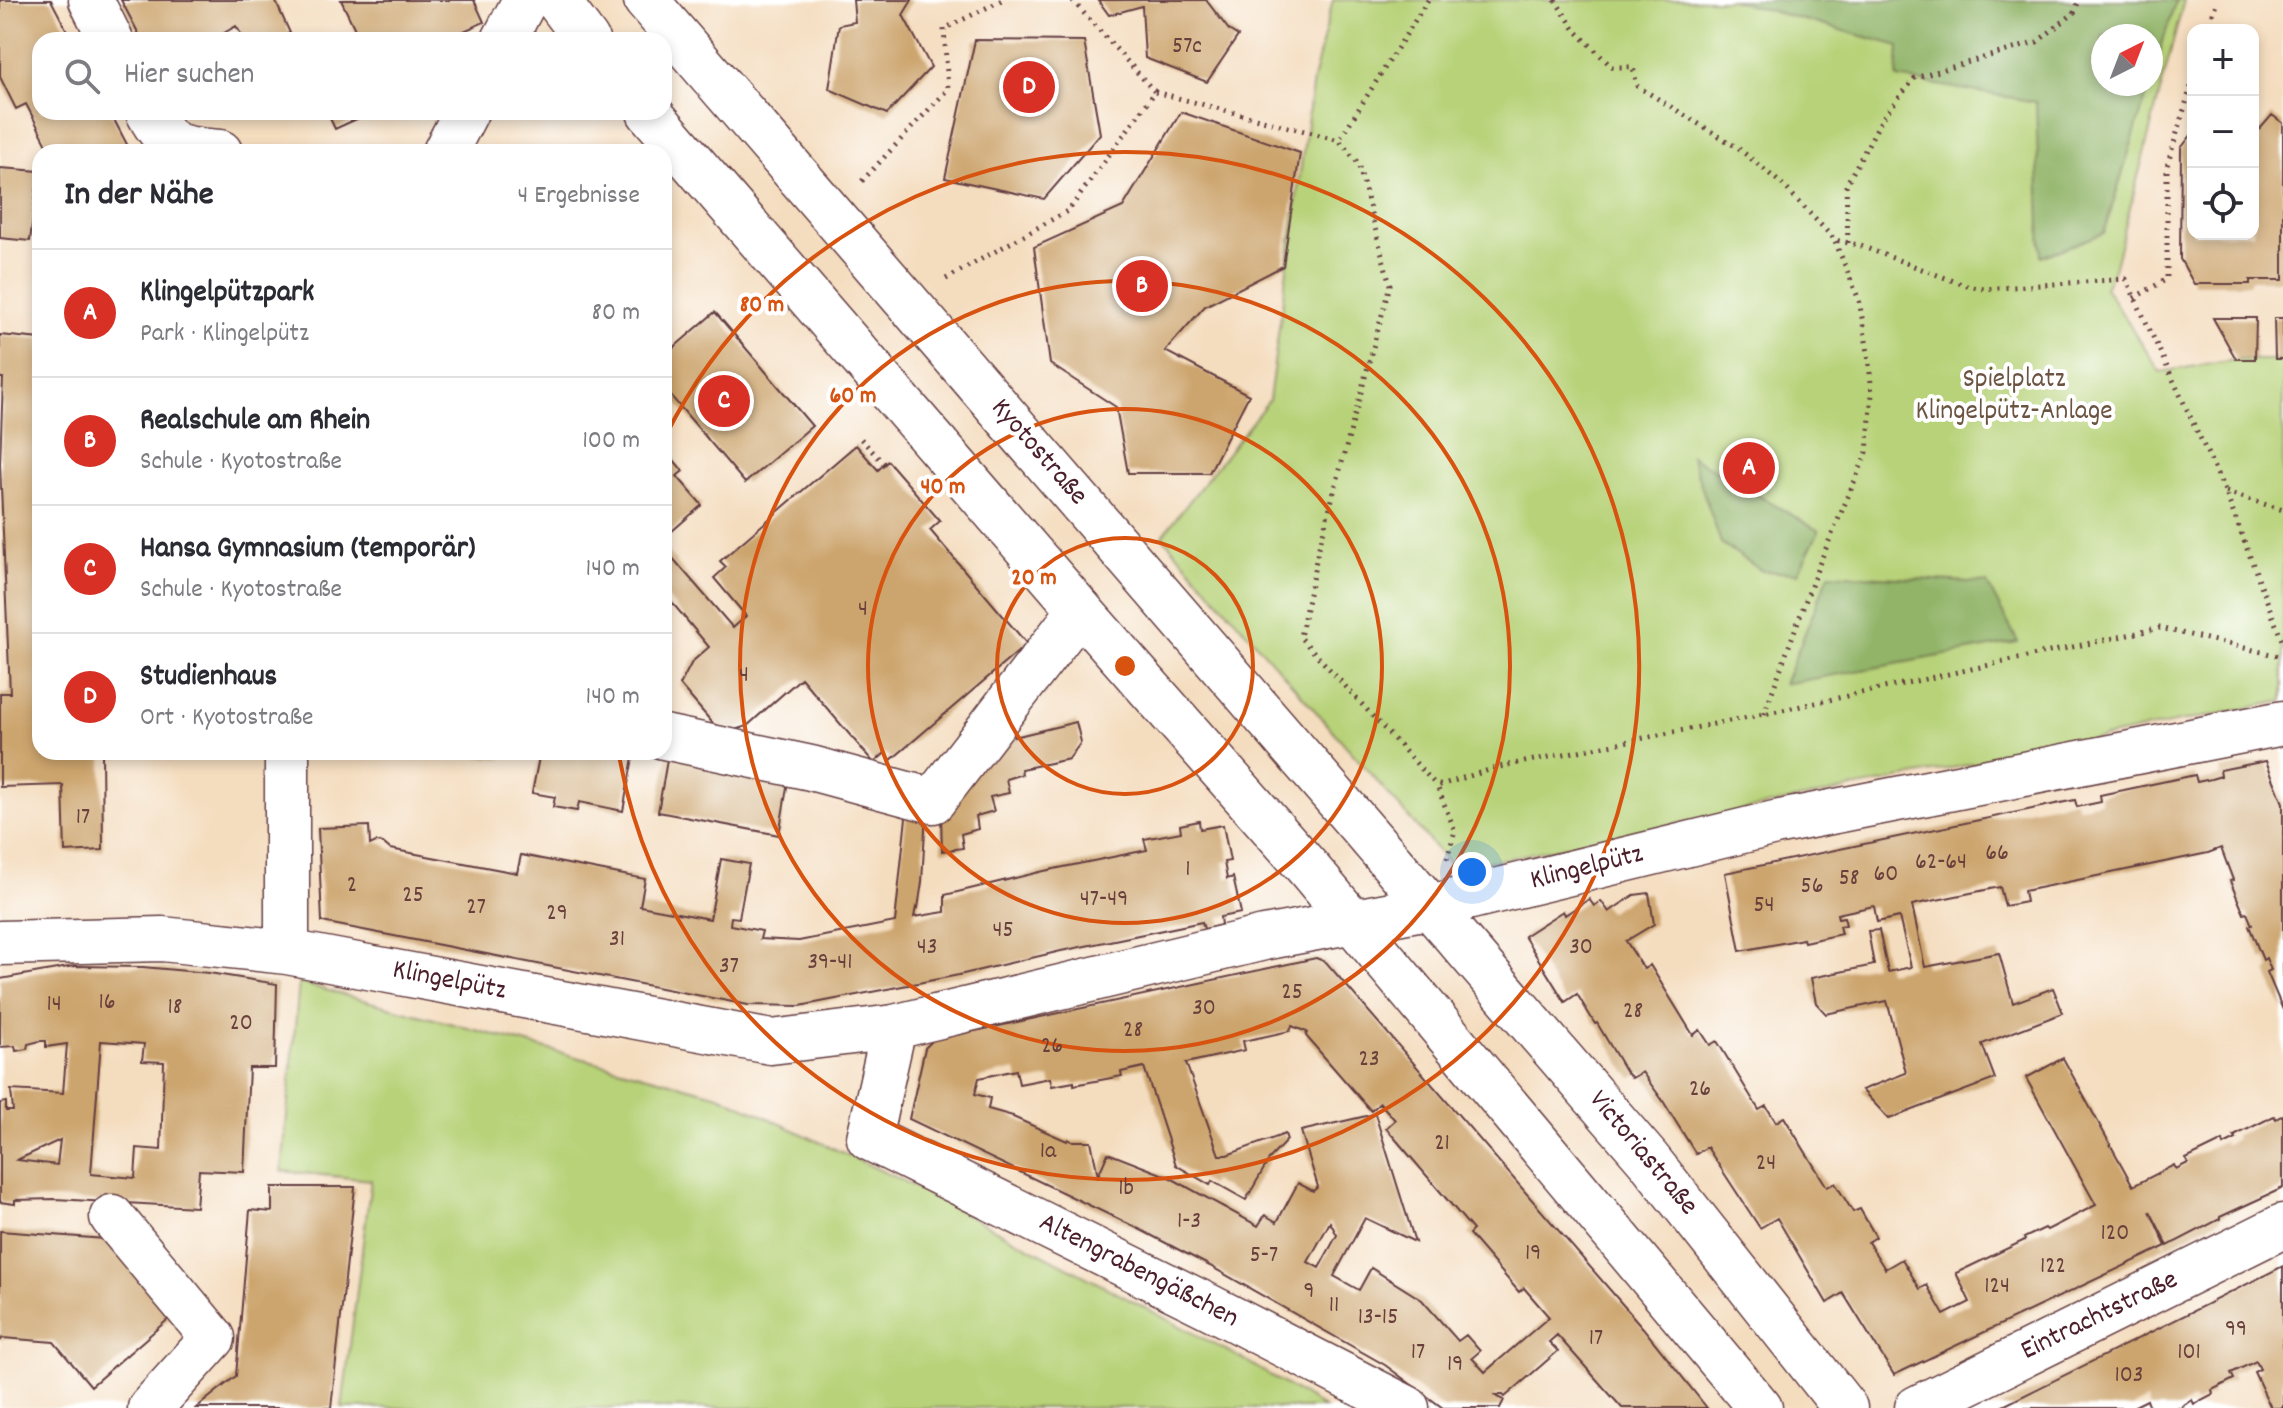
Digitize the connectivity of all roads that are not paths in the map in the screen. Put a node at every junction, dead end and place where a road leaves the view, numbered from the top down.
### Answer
1 (91, 0) edge
2 (525, 0) edge
3 (557, 0) edge
4 (646, 0) edge
5 (107, 32) edge
6 (508, 32) edge
7 (581, 32) edge
8 (153, 120) edge
9 (462, 120) edge
10 (656, 120) edge
11 (175, 144) edge
12 (449, 144) edge
13 (1080, 610) junction
14 (2283, 723) edge
15 (672, 739) edge
16 (287, 760) edge
17 (1431, 907) junction
18 (1351, 921) junction
19 (0, 943) edge
20 (287, 952) junction
21 (894, 1027) junction
22 (112, 1217) dead end
23 (2283, 1226) edge
24 (150, 1408) edge
25 (1407, 1408) edge
26 (1760, 1408) edge
27 (1845, 1408) edge
28 (1917, 1408) edge

1 - 5 street
2 - 6 street
3 - 7 street
4 - 17 street, Kyotostraße
8 - 11 street
9 - 12 street
10 - 13 street
13 - 15 street
13 - 18 street
14 - 17 street, Klingelpütz
16 - 20 street
17 - 18 street, Klingelpütz
17 - 27 street, Victoriastraße
18 - 21 street, Klingelpütz
18 - 26 street
19 - 20 street, Klingelpütz
20 - 21 street, Klingelpütz
21 - 25 street, Altengrabengäßchen
22 - 24 street
23 - 28 street, Eintrachtstraße

